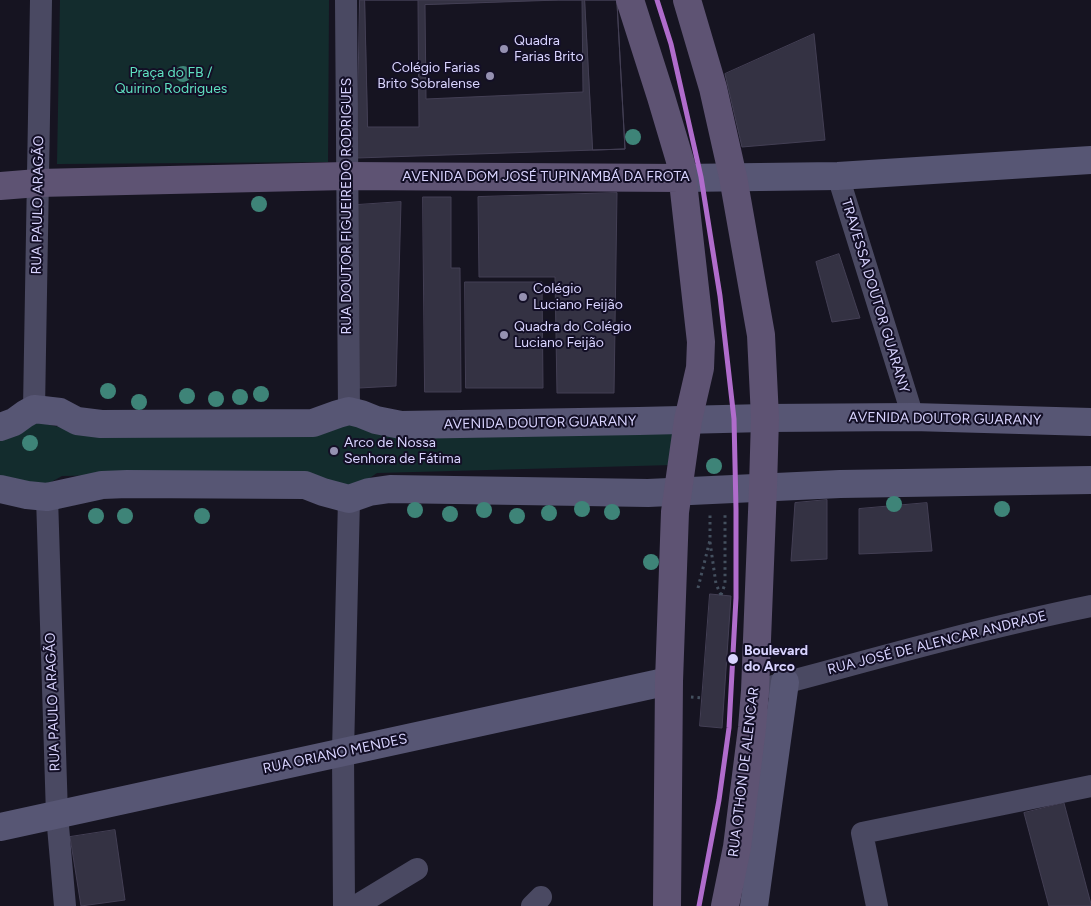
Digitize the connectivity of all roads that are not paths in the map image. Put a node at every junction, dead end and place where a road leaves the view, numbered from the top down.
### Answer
1 (41, 0) edge
2 (346, 0) edge
3 (630, 0) edge
4 (688, 0) edge
5 (1091, 160) edge
6 (346, 176) junction
7 (838, 176) junction
8 (733, 177) junction
9 (682, 178) junction
10 (38, 183) junction
11 (0, 186) edge
12 (34, 409) junction
13 (349, 412) junction
14 (913, 417) junction
15 (765, 418) junction
16 (688, 420) junction
17 (1091, 422) edge
18 (0, 427) edge
19 (1091, 480) edge
20 (764, 487) junction
21 (0, 489) edge
22 (678, 492) junction
23 (47, 497) junction
24 (349, 499) junction
25 (1091, 606) edge
26 (669, 681) junction
27 (784, 682) junction
28 (755, 691) junction
29 (343, 752) junction
30 (1091, 786) edge
31 (57, 814) junction
32 (0, 827) edge
33 (417, 869) dead end
34 (65, 906) edge
35 (344, 906) edge
36 (356, 906) edge
37 (667, 906) edge
38 (725, 906) edge
39 (754, 906) edge
40 (877, 906) edge

1 - 10 street, RUA PAULO ARAGÃO
2 - 6 street, RUA DOUTOR FIGUEIREDO RODRIGUES
3 - 9 main road
4 - 8 main road, RUA OTHON DE ALENCAR
5 - 7 main road, AVENIDA DOM JOSÉ TUPINAMBÁ DA FROTA
6 - 9 main road, AVENIDA DOM JOSÉ TUPINAMBÁ DA FROTA
6 - 10 main road, AVENIDA DOM JOSÉ TUPINAMBÁ DA FROTA
6 - 13 street, RUA DOUTOR FIGUEIREDO RODRIGUES
7 - 8 main road, AVENIDA DOM JOSÉ TUPINAMBÁ DA FROTA
7 - 14 street, TRAVESSA DOUTOR GUARANY
8 - 9 main road, AVENIDA DOM JOSÉ TUPINAMBÁ DA FROTA
8 - 15 main road, RUA OTHON DE ALENCAR
9 - 16 main road
10 - 11 main road, AVENIDA DOM JOSÉ TUPINAMBÁ DA FROTA
10 - 12 street, RUA PAULO ARAGÃO
12 - 13 main road
12 - 18 main road
13 - 16 main road, AVENIDA DOUTOR GUARANY
14 - 15 main road, AVENIDA DOUTOR GUARANY
14 - 17 main road, AVENIDA DOUTOR GUARANY
15 - 16 main road, AVENIDA DOUTOR GUARANY
15 - 20 main road, RUA OTHON DE ALENCAR
16 - 22 main road
19 - 20 main road
20 - 22 main road
20 - 28 main road, RUA OTHON DE ALENCAR
21 - 23 main road
22 - 24 main road
22 - 26 main road
23 - 24 main road
23 - 31 street, RUA PAULO ARAGÃO
24 - 29 street
25 - 27 street, RUA JOSÉ DE ALENCAR ANDRADE
26 - 29 main road, RUA ORIANO MENDES
26 - 37 main road
27 - 28 street, RUA JOSÉ DE ALENCAR ANDRADE
27 - 39 main road
28 - 38 main road, RUA OTHON DE ALENCAR
29 - 31 main road, RUA ORIANO MENDES
29 - 35 street
30 - 40 street
31 - 32 main road, RUA ORIANO MENDES
31 - 34 street, RUA PAULO ARAGÃO
33 - 36 street

